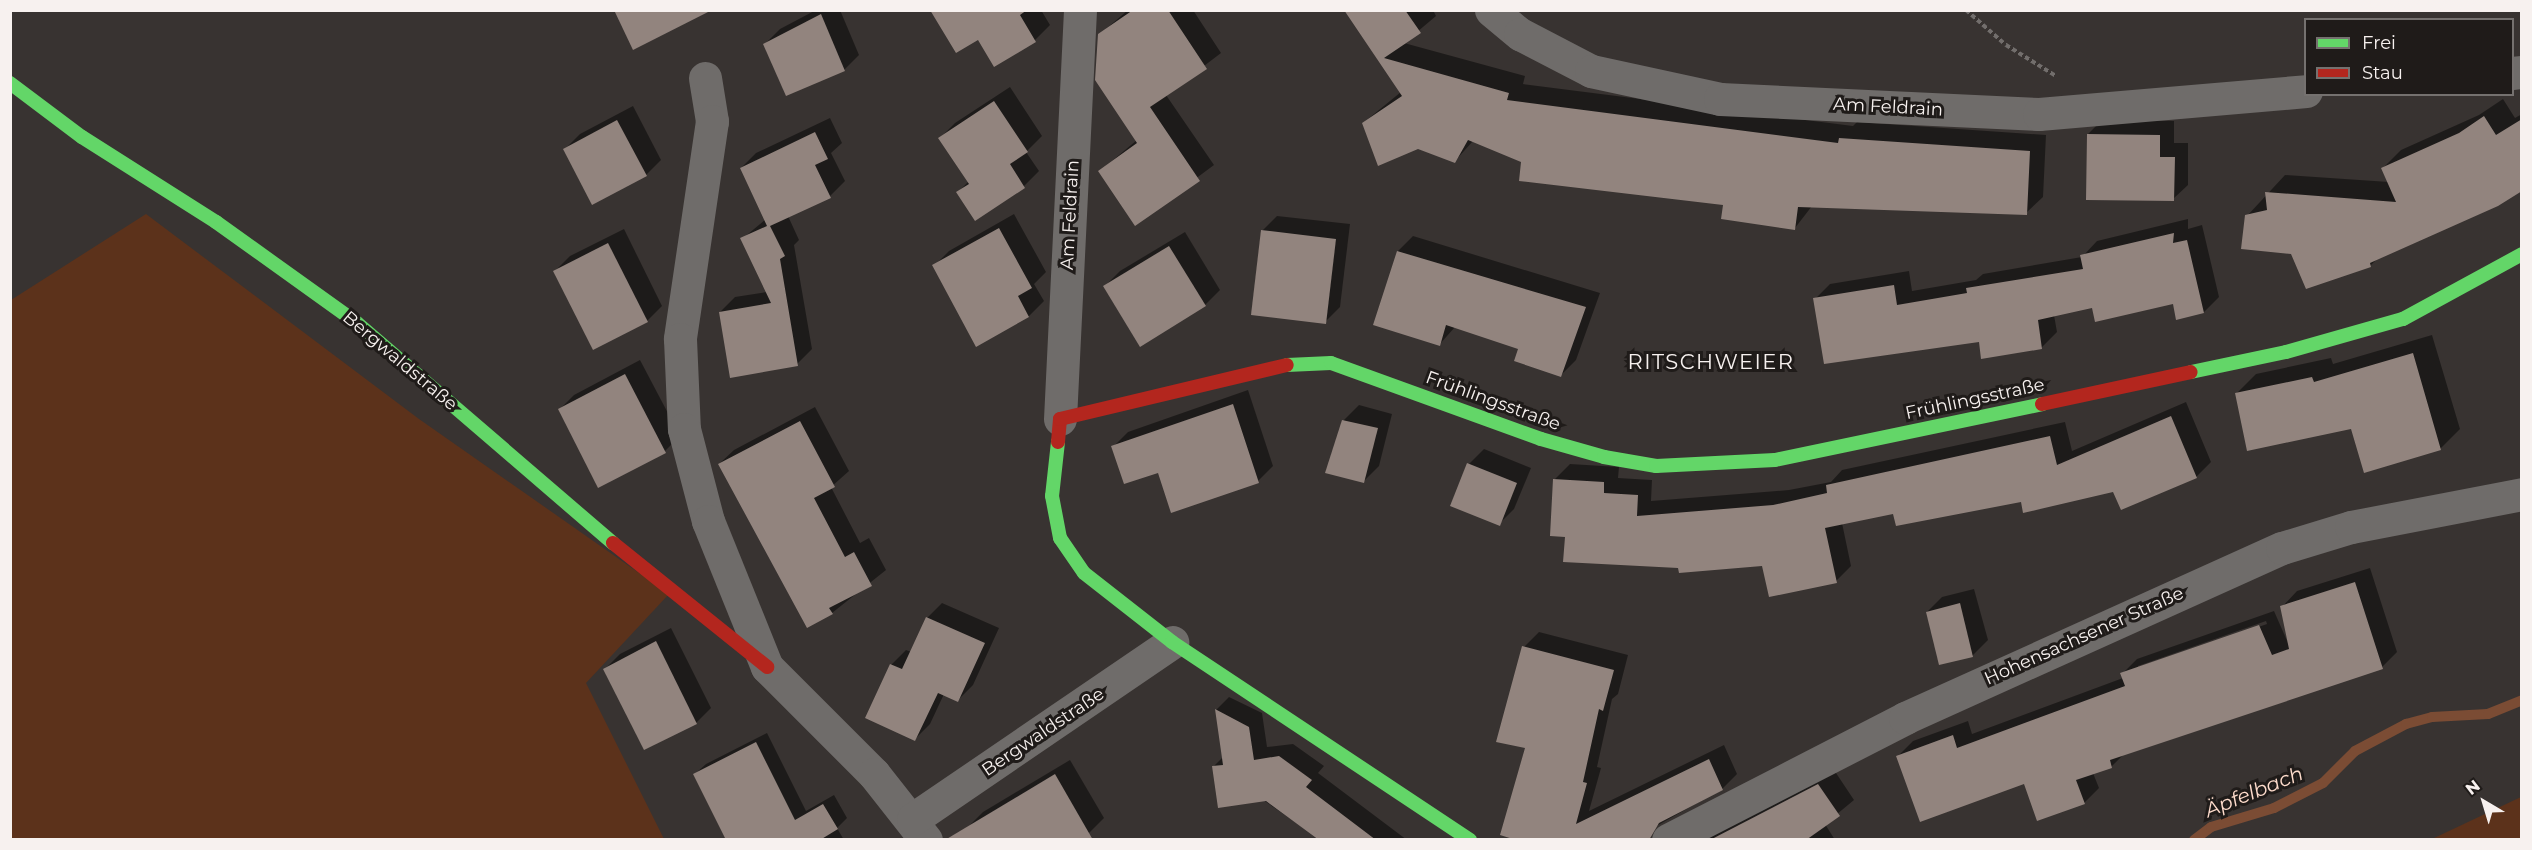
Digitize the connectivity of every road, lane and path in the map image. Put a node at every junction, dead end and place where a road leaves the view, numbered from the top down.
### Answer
1 (1080, 10) edge
2 (1491, 10) edge
3 (1966, 10) edge
4 (705, 78) dead end
5 (10, 83) edge
6 (2304, 91) edge
7 (2108, 108) junction
8 (2522, 254) edge
9 (1060, 419) junction
10 (2522, 494) edge
11 (1172, 642) junction
12 (767, 667) junction
13 (920, 829) edge
14 (1470, 840) edge
15 (1668, 840) edge

1 - 9 street, Am Feldrain
2 - 7 street, Am Feldrain
3 - 7 path
4 - 12 street, Bergwaldstraße
5 - 12 street, Bergwaldstraße
6 - 7 street, Am Feldrain
8 - 9 street, Frühlingsstraße
9 - 11 street
10 - 15 street, Hohensachsener Straße
11 - 13 street, Bergwaldstraße
11 - 14 street
12 - 13 street, Bergwaldstraße

